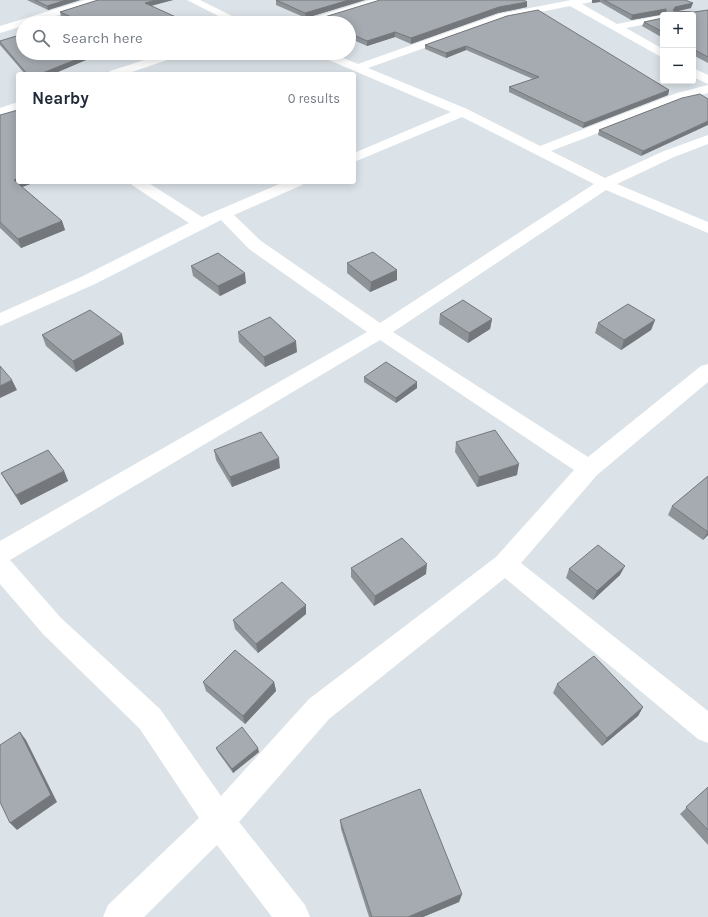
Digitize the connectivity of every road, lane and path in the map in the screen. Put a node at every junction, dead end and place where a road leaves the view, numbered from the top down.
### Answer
1 (96, 0) edge
2 (192, 0) edge
3 (381, 0) edge
4 (587, 0) edge
5 (572, 3) junction
6 (41, 16) edge
7 (226, 16) edge
8 (329, 16) edge
9 (660, 19) edge
10 (16, 23) edge
11 (3, 27) edge
12 (616, 27) junction
13 (660, 52) edge
14 (157, 60) edge
15 (338, 60) edge
16 (358, 68) junction
17 (120, 72) edge
18 (696, 74) edge
19 (708, 80) edge
20 (708, 89) edge
21 (16, 107) edge
22 (0, 112) edge
23 (462, 112) junction
24 (708, 139) edge
25 (540, 151) junction
26 (356, 157) edge
27 (140, 184) edge
28 (292, 184) edge
29 (605, 184) junction
30 (223, 213) junction
31 (201, 223) junction
32 (708, 228) edge
33 (0, 320) edge
34 (380, 332) junction
35 (708, 371) edge
36 (589, 469) junction
37 (0, 553) edge
38 (505, 564) junction
39 (0, 566) edge
40 (708, 729) edge
41 (219, 821) junction
42 (120, 917) edge
43 (293, 917) edge

1 - 6 street
2 - 7 street
3 - 8 street
4 - 5 street
5 - 12 street
5 - 16 street
9 - 12 street
10 - 11 street
12 - 13 street
14 - 17 street
15 - 16 street
16 - 23 street
18 - 19 street
20 - 25 street
21 - 22 street
23 - 25 street
23 - 26 street
24 - 29 street
25 - 29 street
27 - 31 street
28 - 30 street
29 - 32 street
29 - 34 street
30 - 31 street
30 - 34 street
31 - 33 street
34 - 36 street
34 - 37 street
35 - 36 street
36 - 38 street
38 - 40 street
38 - 41 street
39 - 41 street
41 - 42 street
41 - 43 street

